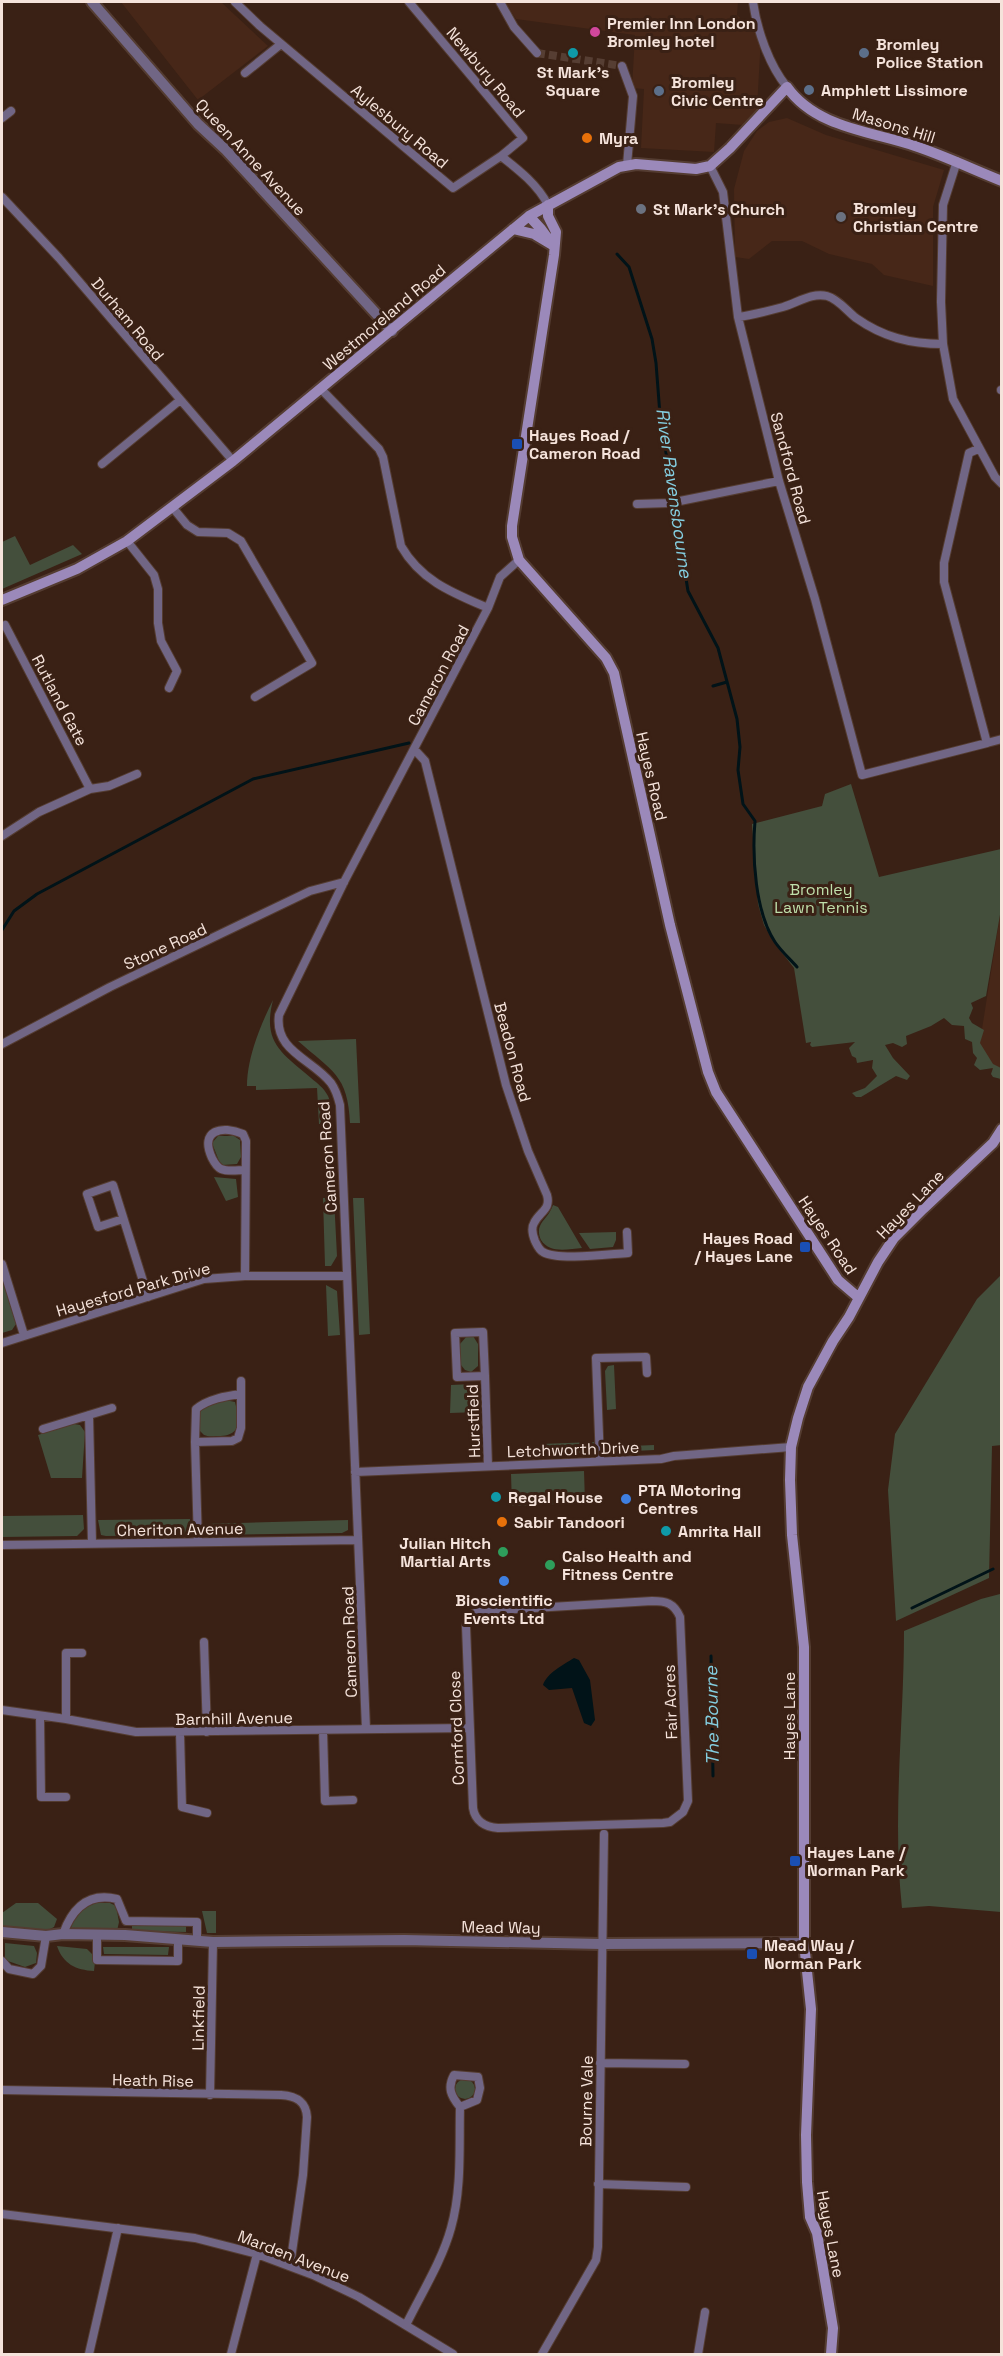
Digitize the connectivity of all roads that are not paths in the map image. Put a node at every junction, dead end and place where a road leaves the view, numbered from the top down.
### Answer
1 (92, 2) edge
2 (236, 2) edge
3 (409, 2) edge
4 (500, 2) edge
5 (753, 2) edge
6 (281, 44) junction
7 (537, 53) tunnel mouth
8 (622, 66) dead end
9 (245, 73) dead end
10 (786, 87) junction
11 (11, 111) dead end
12 (2, 118) edge
13 (501, 156) junction
14 (957, 161) junction
15 (627, 165) junction
16 (710, 166) junction
17 (1002, 181) edge
18 (2, 197) edge
19 (548, 205) junction
20 (529, 216) junction
21 (513, 229) junction
22 (554, 246) junction
23 (738, 317) junction
24 (392, 331) junction
25 (943, 344) junction
26 (321, 390) junction
27 (179, 401) junction
28 (978, 449) junction
29 (233, 461) junction
30 (102, 464) dead end
31 (779, 481) junction
32 (1002, 484) edge
33 (636, 504) dead end
34 (173, 508) junction
35 (127, 541) junction
36 (519, 560) junction
37 (2, 600) edge
38 (488, 608) junction
39 (5, 625) dead end
40 (169, 688) dead end
41 (255, 697) dead end
42 (1002, 739) edge
43 (987, 743) junction
44 (414, 750) junction
45 (137, 774) dead end
46 (90, 789) junction
47 (2, 836) edge
48 (344, 882) junction
49 (2, 1044) edge
50 (1002, 1130) edge
51 (997, 1142) edge
52 (246, 1170) junction
53 (123, 1219) junction
54 (627, 1232) dead end
55 (2, 1264) edge
56 (245, 1276) junction
57 (347, 1276) junction
58 (148, 1297) junction
59 (859, 1298) junction
60 (24, 1335) junction
61 (2, 1342) edge
62 (647, 1373) dead end
63 (485, 1376) junction
64 (241, 1381) dead end
65 (241, 1394) junction
66 (112, 1408) dead end
67 (89, 1415) junction
68 (43, 1429) dead end
69 (195, 1442) junction
70 (791, 1447) junction
71 (600, 1461) junction
72 (488, 1466) junction
73 (355, 1472) junction
74 (358, 1540) junction
75 (198, 1542) junction
76 (92, 1543) junction
77 (2, 1545) edge
78 (472, 1614) joint
79 (204, 1642) dead end
80 (82, 1653) dead end
81 (2, 1710) edge
82 (40, 1716) junction
83 (66, 1719) junction
84 (470, 1728) junction
85 (366, 1729) junction
86 (323, 1730) junction
87 (207, 1732) junction
88 (180, 1733) junction
89 (66, 1797) dead end
90 (353, 1800) dead end
91 (207, 1813) dead end
92 (498, 1828) joint
93 (604, 1834) dead end
94 (126, 1921) junction
95 (2, 1932) edge
96 (63, 1934) junction
97 (97, 1935) junction
98 (125, 1935) junction
99 (46, 1936) junction
100 (178, 1939) junction
101 (197, 1940) junction
102 (213, 1942) junction
103 (804, 1943) junction
104 (601, 1944) junction
105 (2, 1961) edge
106 (600, 2063) junction
107 (685, 2064) dead end
108 (2, 2090) edge
109 (210, 2095) junction
110 (460, 2107) junction
111 (598, 2184) junction
112 (686, 2187) dead end
113 (2, 2214) edge
114 (118, 2228) junction
115 (257, 2254) junction
116 (290, 2266) junction
117 (705, 2312) dead end
118 (406, 2325) junction
119 (89, 2355) edge
120 (231, 2355) edge
121 (453, 2355) edge
122 (542, 2355) edge
123 (698, 2355) edge
124 (831, 2355) edge

1 - 24 street, Queen Anne Avenue
2 - 6 street, Aylesbury Road
3 - 13 street, Newbury Road
4 - 7 street
5 - 10 street
6 - 9 street
6 - 13 street, Aylesbury Road
8 - 15 street
10 - 14 main road, Masons Hill
10 - 16 main road
11 - 12 street
13 - 19 street
14 - 17 main road, Masons Hill
14 - 25 street
15 - 16 main road, Westmoreland Road
15 - 19 main road, Westmoreland Road
16 - 23 street, Sandford Road
18 - 27 street, Durham Road
19 - 20 main road, Westmoreland Road
19 - 22 main road, Hayes Road
20 - 21 main road, Westmoreland Road
20 - 22 main road
21 - 22 main road
21 - 24 main road, Westmoreland Road
22 - 36 main road, Hayes Road
23 - 25 street
23 - 31 street, Sandford Road
24 - 26 main road, Westmoreland Road
25 - 28 street
26 - 29 main road, Westmoreland Road
26 - 38 street
27 - 29 street, Durham Road
27 - 30 street
28 - 32 street
28 - 43 street
29 - 34 main road, Westmoreland Road
31 - 33 street
31 - 43 street, Sandford Road
34 - 35 main road, Westmoreland Road
34 - 41 street
35 - 37 main road, Westmoreland Road
35 - 40 street
36 - 38 street, Cameron Road
36 - 59 main road, Hayes Road
38 - 44 street, Cameron Road
39 - 46 street, Rutland Gate
42 - 43 street
44 - 48 street, Cameron Road
44 - 54 street, Beadon Road
45 - 46 street
46 - 47 street
48 - 49 street, Stone Road
48 - 57 street, Cameron Road
50 - 51 main road, Hayes Lane
51 - 59 main road, Hayes Lane
52 - 52 street
52 - 56 street
53 - 53 street
53 - 58 street
55 - 60 street
56 - 57 street, Hayesford Park Drive
56 - 58 street, Hayesford Park Drive
57 - 73 street, Cameron Road
58 - 60 street, Hayesford Park Drive
59 - 70 main road, Hayes Lane
60 - 61 street, Hayesford Park Drive
62 - 71 street
63 - 63 street, Hurstfield
63 - 72 street, Hurstfield
64 - 65 street
65 - 69 street
65 - 69 street
66 - 67 street
67 - 68 street
67 - 76 street
69 - 75 street
70 - 71 street, Letchworth Drive
70 - 103 main road, Hayes Lane
71 - 72 street, Letchworth Drive
72 - 73 street, Letchworth Drive
73 - 74 street, Cameron Road
74 - 75 street, Cheriton Avenue
74 - 85 street, Cameron Road
75 - 76 street, Cheriton Avenue
76 - 77 street, Cheriton Avenue
78 - 84 street, Cornford Close
78 - 92 street, Fair Acres
79 - 87 street
80 - 83 street
81 - 82 street, Barnhill Avenue
82 - 83 street, Barnhill Avenue
82 - 89 street
83 - 88 street, Barnhill Avenue
84 - 85 street, Barnhill Avenue
84 - 92 street, Cornford Close
85 - 86 street, Barnhill Avenue
86 - 87 street, Barnhill Avenue
86 - 90 street
87 - 88 street, Barnhill Avenue
88 - 91 street
93 - 104 street, Bourne Vale
94 - 96 street
94 - 98 street
94 - 101 street
95 - 99 street, Mead Way
96 - 97 street, Mead Way
96 - 99 street, Mead Way
97 - 98 street, Mead Way
97 - 100 street
98 - 100 street, Mead Way
99 - 105 street
100 - 101 street, Mead Way
101 - 102 street, Mead Way
102 - 104 street, Mead Way
102 - 109 street, Linkfield
103 - 104 street, Mead Way
103 - 124 main road, Hayes Lane
104 - 106 street, Bourne Vale
106 - 107 street
106 - 111 street, Bourne Vale
108 - 109 street, Heath Rise
109 - 116 street, Heath Rise
110 - 110 street
110 - 118 street
111 - 112 street
111 - 122 street, Bourne Vale
113 - 114 street, Marden Avenue
114 - 115 street, Marden Avenue
114 - 119 street
115 - 116 street, Marden Avenue
115 - 120 street
116 - 118 street, Marden Avenue
117 - 123 street
118 - 121 street, Marden Avenue

